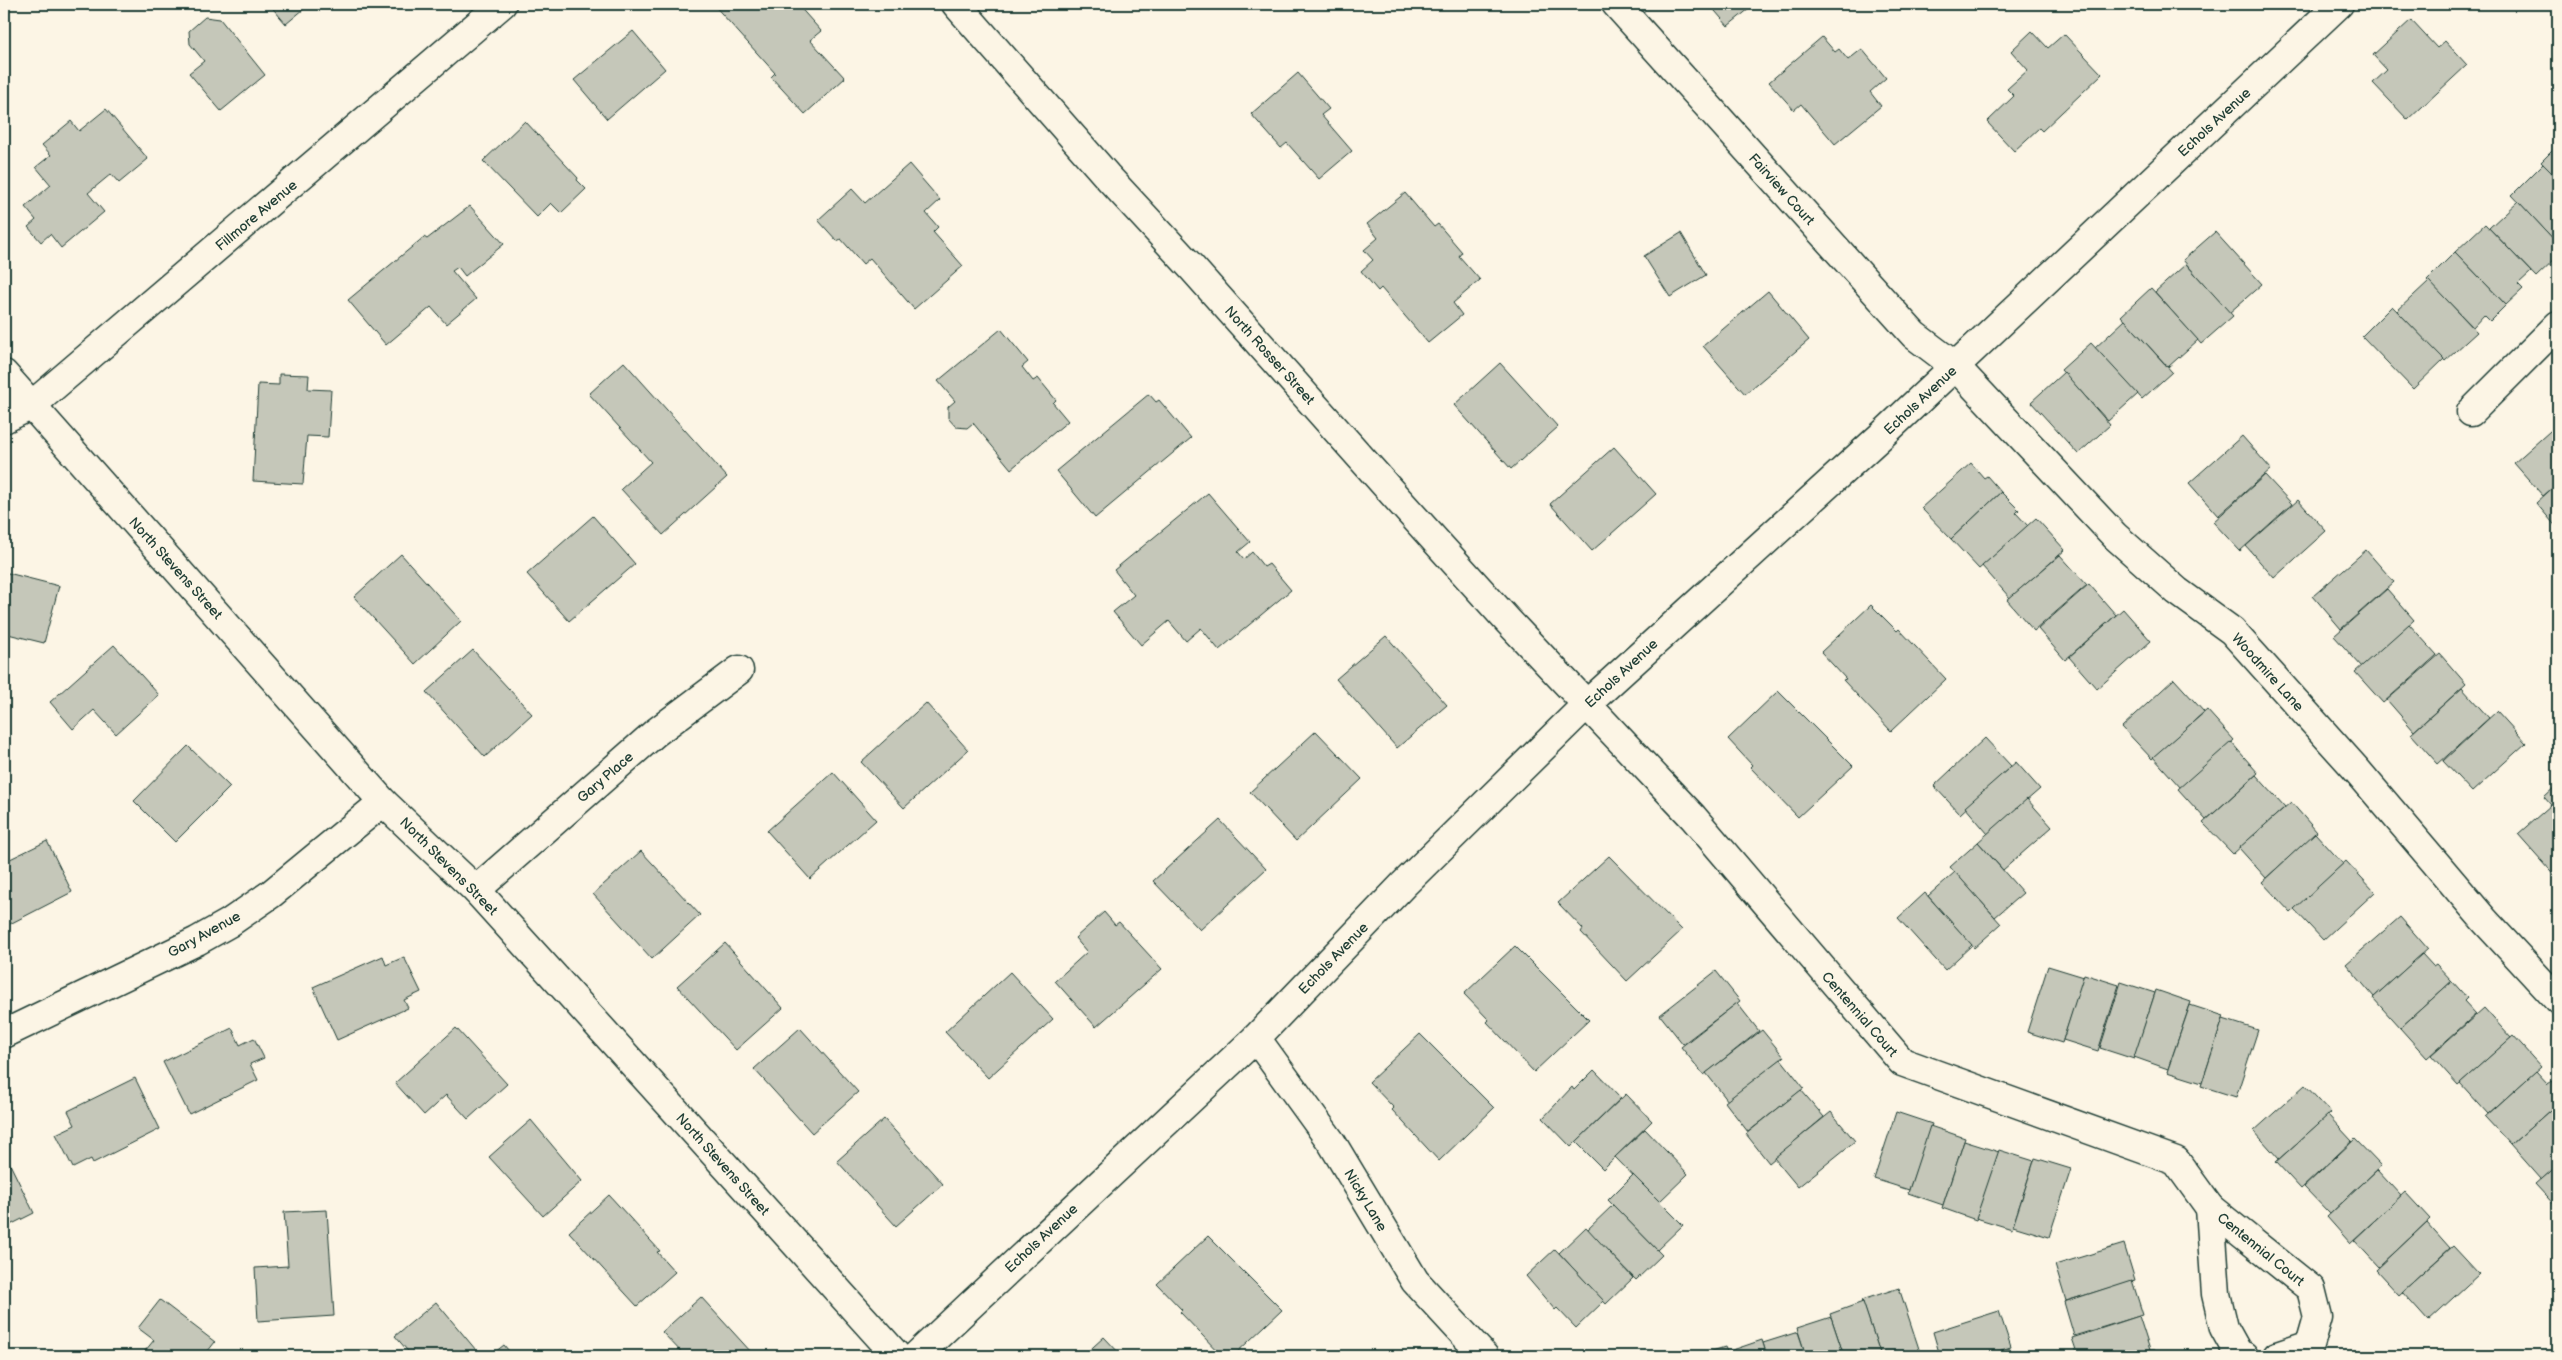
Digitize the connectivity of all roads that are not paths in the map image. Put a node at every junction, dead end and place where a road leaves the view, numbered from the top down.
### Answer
1 (502, 4) edge
2 (956, 4) edge
3 (1616, 4) edge
4 (2339, 4) edge
5 (2556, 331) edge
6 (1955, 366) junction
7 (4, 374) edge
8 (32, 405) junction
9 (2471, 412) dead end
10 (4, 420) edge
11 (739, 670) dead end
12 (1588, 703) junction
13 (383, 802) junction
14 (476, 890) junction
15 (2558, 1000) edge
16 (4, 1034) edge
17 (1256, 1038) junction
18 (2210, 1208) junction
19 (897, 1356) edge
20 (916, 1356) edge
21 (1484, 1356) edge
22 (2244, 1356) edge
23 (2277, 1356) edge

1 - 8 street, Fillmore Avenue
2 - 12 street, North Rosser Street
3 - 6 street, Fairview Court
4 - 6 street, Echols Avenue
5 - 9 street
6 - 12 street, Echols Avenue
6 - 15 street, Woodmire Lane
7 - 8 street, North Stevens Street
8 - 10 street, Fillmore Avenue
8 - 13 street, North Stevens Street
11 - 14 street, Gary Place
12 - 17 street, Echols Avenue
12 - 18 street, Centennial Court
13 - 14 street, North Stevens Street
13 - 16 street, Gary Avenue
14 - 19 street, North Stevens Street
17 - 20 street, Echols Avenue
17 - 21 street, Nicky Lane
18 - 22 street, Centennial Court
18 - 23 street, Centennial Court

